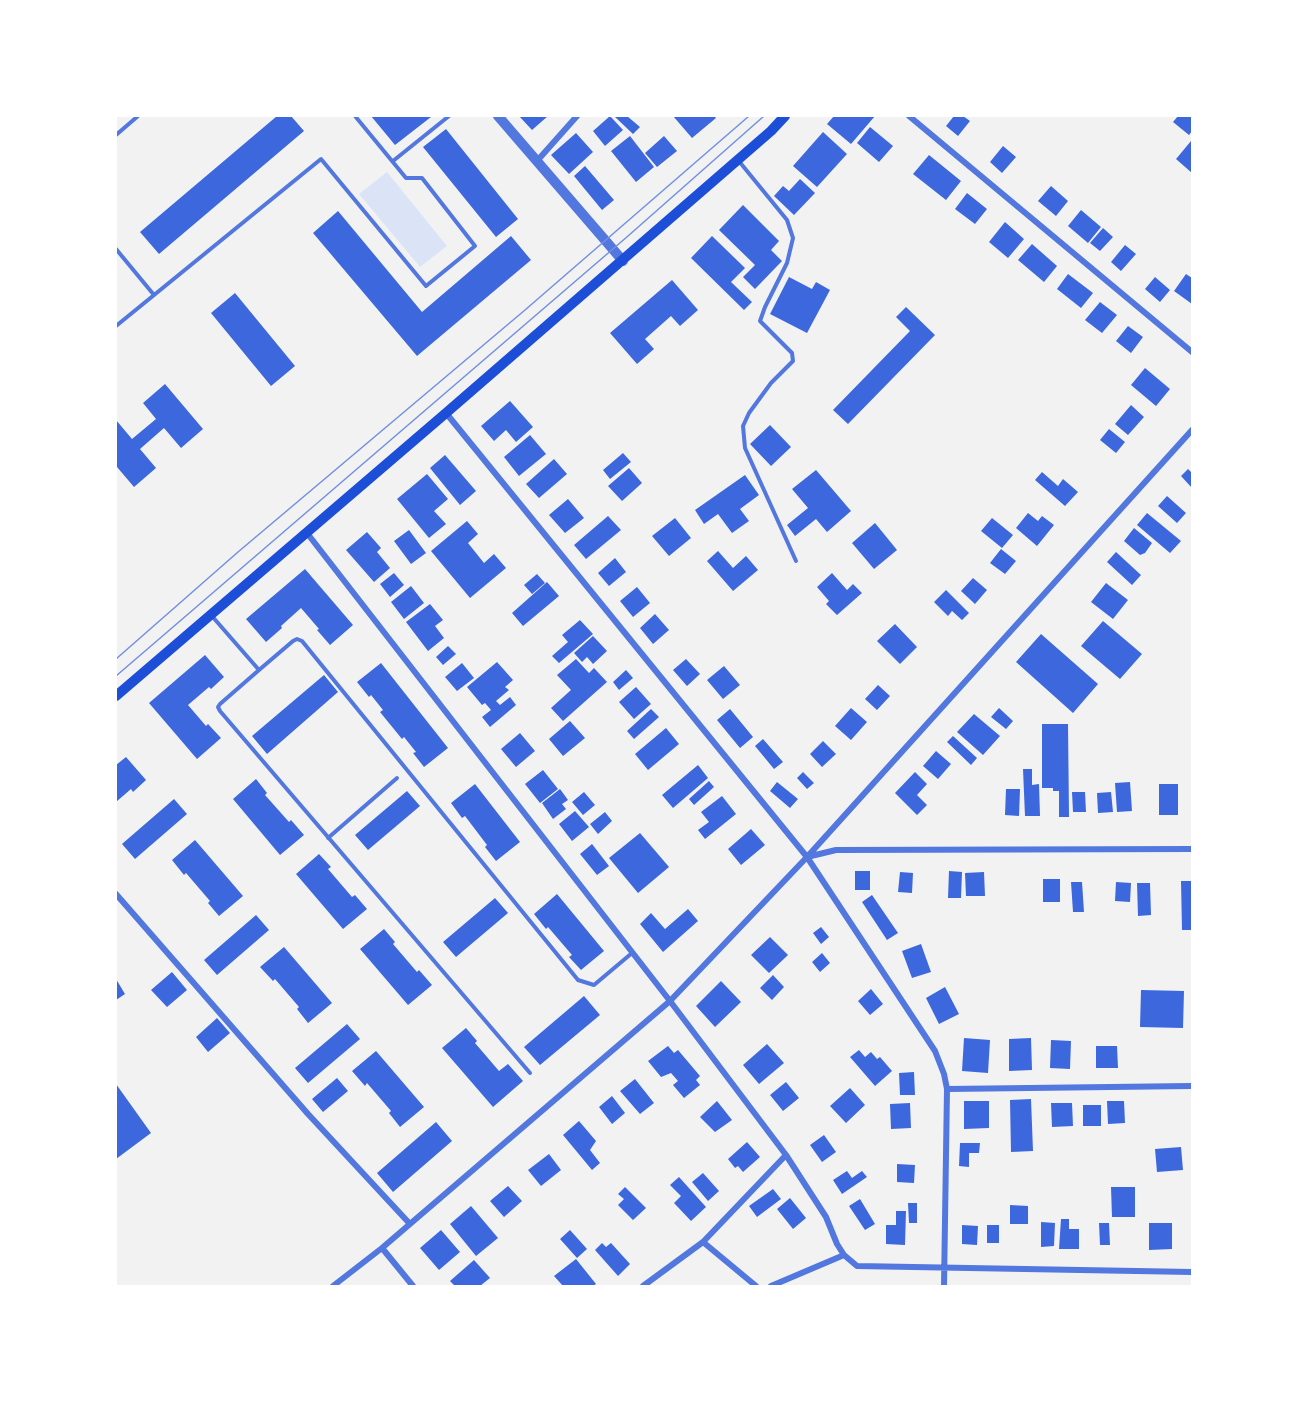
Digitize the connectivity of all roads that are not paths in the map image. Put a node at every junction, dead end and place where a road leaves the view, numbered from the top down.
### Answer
1 (138, 116) edge
2 (355, 116) edge
3 (449, 116) edge
4 (498, 116) edge
5 (577, 116) edge
6 (785, 116) edge
7 (909, 116) edge
8 (116, 135) edge
9 (738, 160) junction
10 (393, 161) junction
11 (537, 161) junction
12 (116, 249) edge
13 (623, 261) junction
14 (154, 295) junction
15 (116, 326) edge
16 (1192, 352) edge
17 (446, 413) junction
18 (1192, 430) edge
19 (307, 533) junction
20 (796, 561) dead end
21 (211, 614) junction
22 (259, 670) junction
23 (116, 696) edge
24 (398, 778) dead end
25 (328, 838) junction
26 (1192, 849) edge
27 (807, 857) junction
28 (116, 894) edge
29 (633, 953) junction
30 (670, 1001) junction
31 (530, 1073) dead end
32 (1192, 1086) edge
33 (947, 1089) junction
34 (786, 1155) junction
35 (410, 1224) junction
36 (703, 1242) junction
37 (382, 1248) junction
38 (844, 1255) junction
39 (944, 1268) junction
40 (1192, 1272) edge
41 (333, 1287) edge
42 (413, 1287) edge
43 (643, 1287) edge
44 (756, 1287) edge
45 (771, 1287) edge
46 (944, 1287) edge

1 - 8 lane
2 - 10 lane
3 - 10 lane
4 - 11 street
5 - 11 street
6 - 9 main road
7 - 16 street
9 - 13 main road
9 - 20 lane
10 - 14 lane
11 - 13 street
12 - 14 lane
13 - 17 main road
14 - 15 lane
17 - 19 main road
17 - 27 street
18 - 27 street
19 - 21 main road
19 - 29 street
21 - 22 lane
21 - 23 main road
22 - 25 lane
22 - 29 lane
24 - 25 lane
25 - 31 lane
26 - 27 street
27 - 30 street
27 - 33 street
28 - 35 street
29 - 30 street
30 - 34 street
30 - 35 street
32 - 33 street
33 - 39 street
34 - 36 street
34 - 38 street
35 - 37 street
36 - 43 street
36 - 44 street
37 - 41 street
37 - 42 street
38 - 39 street
38 - 45 street
39 - 40 street
39 - 46 street

